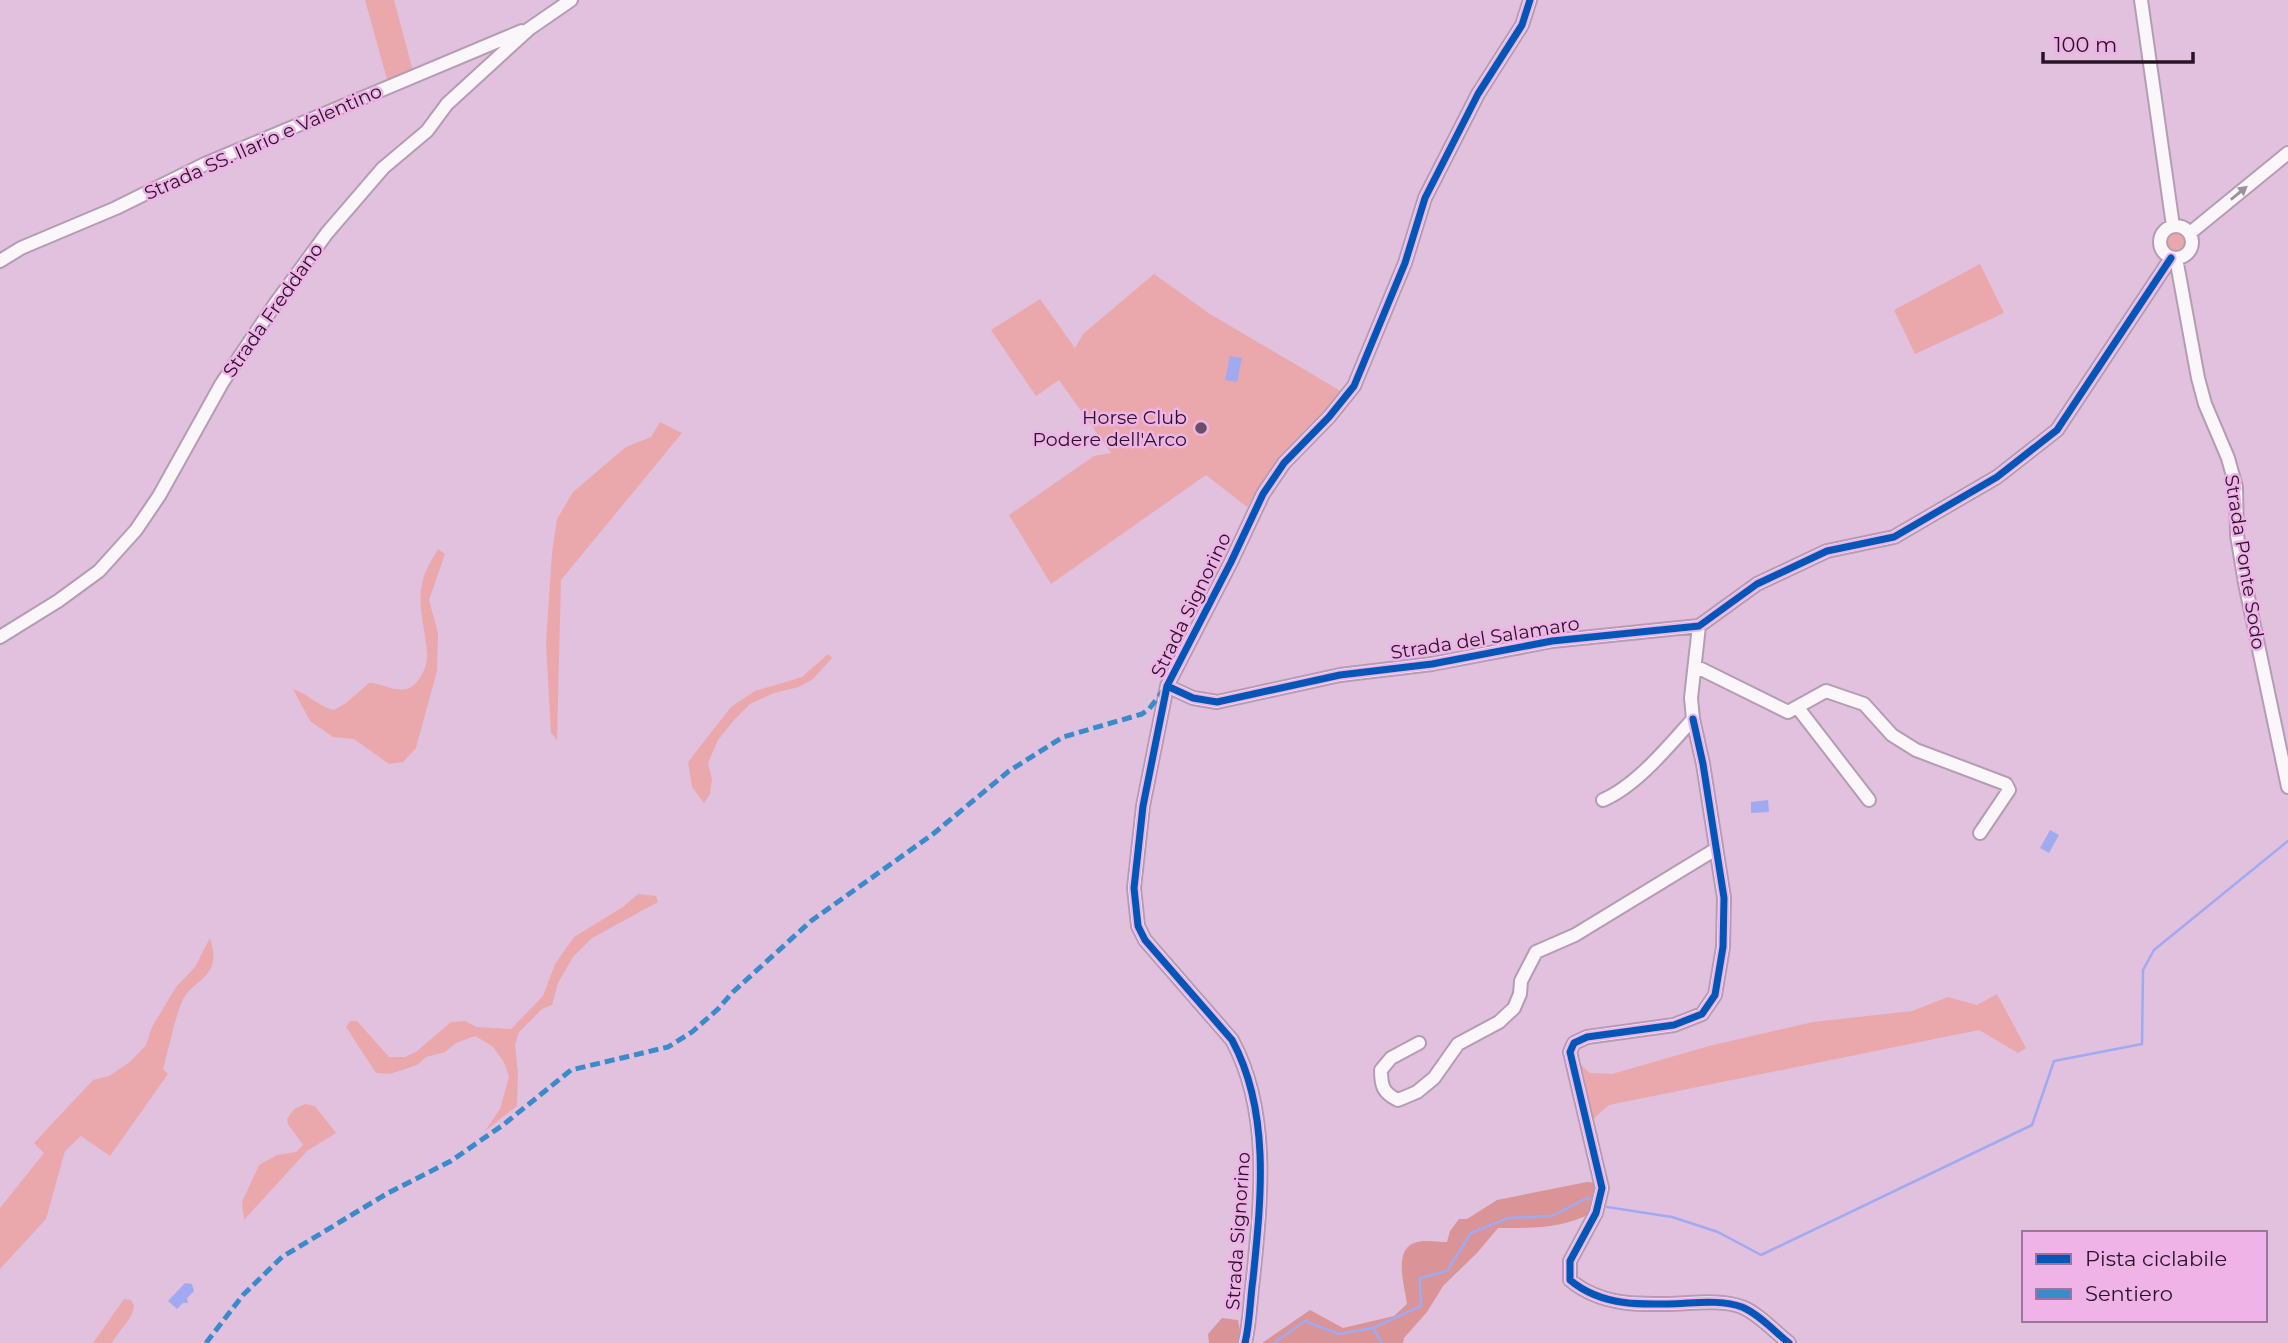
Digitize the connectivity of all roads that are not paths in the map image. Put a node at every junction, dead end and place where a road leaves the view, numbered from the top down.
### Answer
1 (571, 0) edge
2 (1530, 0) edge
3 (2141, 0) edge
4 (529, 29) junction
5 (2288, 153) edge
6 (2173, 226) junction
7 (2190, 233) junction
8 (2174, 258) junction
9 (0, 261) edge
10 (1699, 626) junction
11 (0, 637) edge
12 (1695, 666) junction
13 (1167, 686) junction
14 (1798, 708) junction
15 (1693, 719) junction
16 (2288, 787) edge
17 (1603, 800) dead end
18 (1869, 800) dead end
19 (1980, 833) dead end
20 (1716, 849) junction
21 (1419, 1043) dead end
22 (1245, 1343) edge
23 (1789, 1343) edge

1 - 4 street, Strada Freddano
2 - 13 street, Strada Signorino
3 - 6 street
4 - 9 street, Strada SS. Ilario e Valentino
4 - 11 street, Strada Freddano
7 -> 5 street
6 - 7 street
6 - 8 street
7 - 8 street
8 - 10 street
8 - 16 street, Strada Ponte Sodo
10 - 12 street
10 - 13 street, Strada del Salamaro
12 - 14 street
12 - 15 street
13 - 22 street, Strada Signorino
14 - 18 street
14 - 19 street
15 - 17 street
15 - 20 street
20 - 21 street
20 - 23 street

